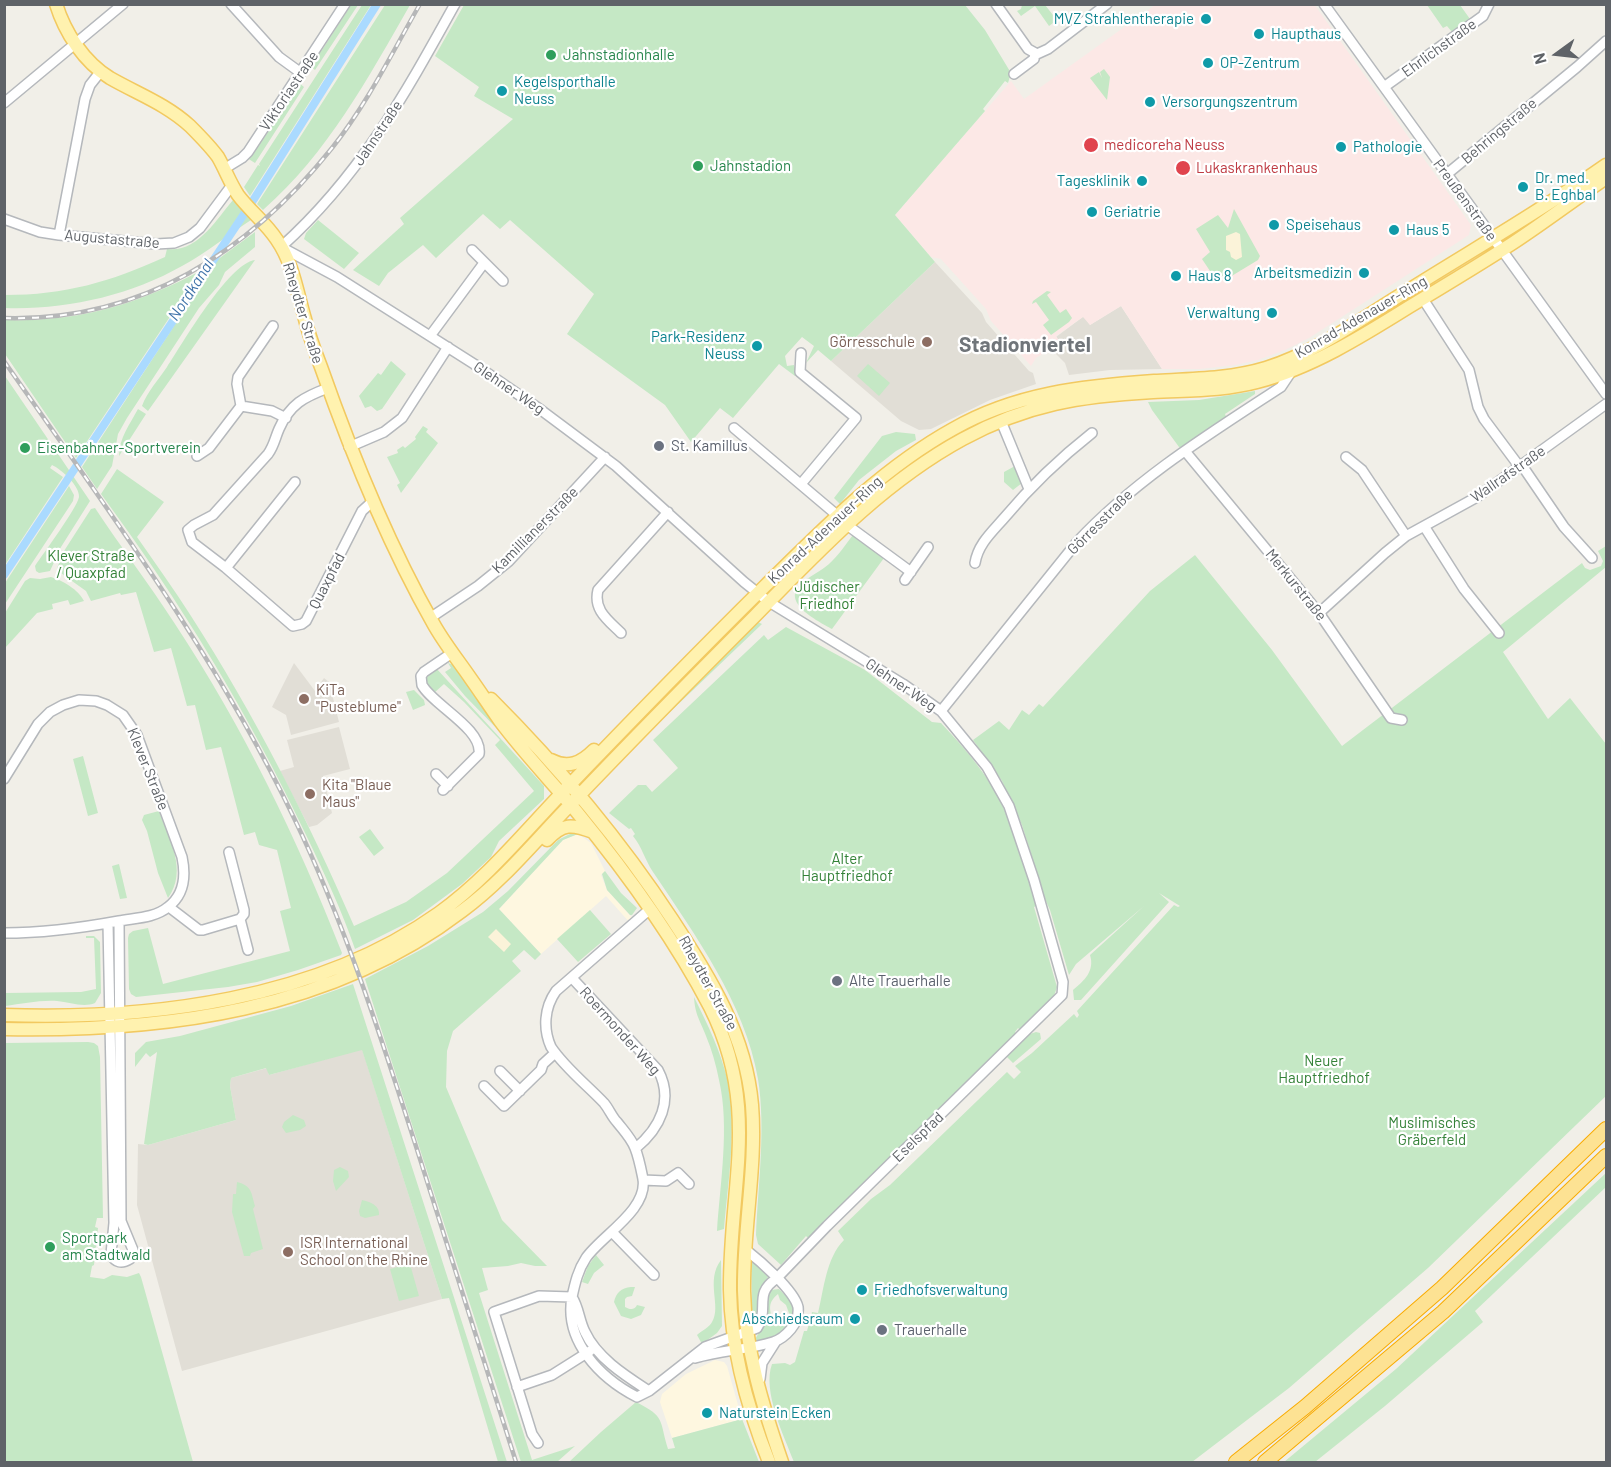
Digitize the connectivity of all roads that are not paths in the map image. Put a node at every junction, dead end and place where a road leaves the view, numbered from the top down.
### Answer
1 (56, 4) edge
2 (123, 4) edge
3 (231, 4) edge
4 (345, 4) edge
5 (455, 4) edge
6 (996, 4) edge
7 (1107, 4) edge
8 (1324, 4) edge
9 (1489, 4) edge
10 (1606, 41) edge
11 (75, 44) junction
12 (1035, 54) junction
13 (100, 71) junction
14 (301, 73) junction
15 (1014, 74) dead end
16 (1384, 87) junction
17 (4, 103) edge
18 (1606, 165) edge
19 (224, 169) junction
20 (1447, 174) junction
21 (1606, 179) edge
22 (232, 184) junction
23 (4, 219) edge
24 (59, 235) junction
25 (1493, 238) junction
26 (281, 247) junction
27 (472, 250) dead end
28 (1502, 250) junction
29 (484, 263) junction
30 (503, 280) dead end
31 (1423, 298) junction
32 (273, 326) dead end
33 (430, 336) junction
34 (447, 347) junction
35 (801, 353) dead end
36 (1293, 369) junction
37 (328, 388) junction
38 (1606, 394) edge
39 (1606, 404) edge
40 (241, 406) junction
41 (286, 418) junction
42 (1001, 421) junction
43 (734, 428) dead end
44 (1092, 433) dead end
45 (349, 447) junction
46 (1185, 451) junction
47 (197, 456) dead end
48 (605, 457) junction
49 (1346, 457) dead end
50 (1520, 465) junction
51 (295, 482) dead end
52 (801, 484) junction
53 (1029, 489) junction
54 (373, 501) junction
55 (668, 512) junction
56 (838, 516) junction
57 (847, 525) junction
58 (1424, 526) junction
59 (1406, 536) junction
60 (928, 547) dead end
61 (1592, 558) dead end
62 (975, 563) dead end
63 (226, 568) junction
64 (758, 593) junction
65 (769, 602) junction
66 (1319, 613) junction
67 (430, 618) junction
68 (621, 633) dead end
69 (1499, 633) dead end
70 (452, 653) junction
71 (471, 679) junction
72 (941, 711) junction
73 (1402, 720) dead end
74 (622, 731) junction
75 (547, 756) junction
76 (436, 774) dead end
77 (4, 779) edge
78 (571, 784) junction
79 (562, 794) junction
80 (580, 795) junction
81 (570, 804) junction
82 (593, 832) junction
83 (230, 852) dead end
84 (473, 903) junction
85 (169, 907) junction
86 (650, 909) junction
87 (240, 920) junction
88 (119, 921) junction
89 (108, 923) junction
90 (4, 933) edge
91 (248, 950) dead end
92 (572, 978) junction
93 (1062, 995) joint
94 (115, 1014) junction
95 (4, 1015) edge
96 (115, 1027) junction
97 (4, 1029) edge
98 (555, 1053) junction
99 (500, 1071) dead end
100 (484, 1086) dead end
101 (520, 1091) junction
102 (115, 1118) junction
103 (1606, 1129) edge
104 (636, 1148) junction
105 (1606, 1156) edge
106 (643, 1180) junction
107 (689, 1184) dead end
108 (612, 1232) junction
109 (745, 1249) junction
110 (654, 1275) dead end
111 (776, 1279) junction
112 (572, 1297) junction
113 (747, 1333) junction
114 (776, 1341) junction
115 (734, 1343) junction
116 (594, 1347) junction
117 (750, 1348) junction
118 (586, 1354) junction
119 (517, 1387) junction
120 (649, 1391) junction
121 (761, 1395) junction
122 (538, 1443) dead end
123 (769, 1462) edge
124 (782, 1462) edge
125 (1236, 1462) edge
126 (1265, 1462) edge

1 - 11 main road, Rheydter Straße
2 - 11 street
3 - 14 street
4 - 14 street, Viktoriastraße
5 - 26 street, Jahnstraße
6 - 12 street
7 - 12 street
8 - 16 street, Preußenstraße
9 - 16 street, Ehrlichstraße
10 - 20 street, Behringstraße
11 - 13 main road, Rheydter Straße
11 - 17 street
12 - 15 street
13 - 19 main road, Rheydter Straße
13 - 24 street
14 - 19 street, Viktoriastraße
16 - 20 street, Preußenstraße
18 - 25 main road, Konrad-Adenauer-Ring
19 - 22 main road, Rheydter Straße
20 - 25 street, Preußenstraße
21 - 28 main road, Konrad-Adenauer-Ring
22 - 24 street, Augustastraße
22 - 26 main road, Rheydter Straße
23 - 24 street, Augustastraße
25 - 28 street, Preußenstraße
25 - 56 main road, Konrad-Adenauer-Ring
26 - 33 street, Glehner Weg
26 - 37 main road, Rheydter Straße
27 - 29 street
28 - 31 main road, Konrad-Adenauer-Ring
28 - 38 street, Preußenstraße
29 - 30 street
29 - 33 street
31 - 36 main road, Konrad-Adenauer-Ring
31 - 50 street
32 - 40 street
33 - 34 street, Glehner Weg
34 - 45 street
34 - 48 street, Glehner Weg
35 - 52 street
36 - 42 main road, Konrad-Adenauer-Ring
36 - 46 street, Görresstraße
37 - 41 street
37 - 45 main road, Rheydter Straße
39 - 50 street, Wallrafstraße
40 - 41 street
40 - 47 street
41 - 63 street
42 - 53 street
42 - 57 main road, Konrad-Adenauer-Ring
43 - 52 street
44 - 53 street
45 - 54 main road, Rheydter Straße
46 - 66 street, Merkurstraße
46 - 72 street, Görresstraße
48 - 55 street, Glehner Weg
48 - 67 street, Kamillianerstraße
49 - 59 street
50 - 58 street, Wallrafstraße
50 - 61 street
51 - 63 street
52 - 56 street
53 - 62 street
54 - 63 street, Quaxpfad
54 - 67 main road, Rheydter Straße
55 - 64 street, Glehner Weg
55 - 68 street
56 - 64 main road, Konrad-Adenauer-Ring
57 - 60 street, Konrad-Adenauer-Ring
57 - 65 main road, Konrad-Adenauer-Ring
58 - 59 street, Wallrafstraße
58 - 69 street
59 - 66 street, Wallrafstraße
64 - 65 street, Glehner Weg
64 - 74 main road, Konrad-Adenauer-Ring
65 - 72 street, Glehner Weg
65 - 80 main road, Konrad-Adenauer-Ring
66 - 73 street, Merkurstraße
67 - 70 main road, Rheydter Straße
70 - 71 main road, Rheydter Straße
70 - 76 street
71 - 75 main road, Rheydter Straße
71 - 79 main road, Rheydter Straße
72 - 93 street, Glehner Weg
74 - 75 main road
74 - 78 main road, Konrad-Adenauer-Ring
75 - 78 main road, Rheydter Straße
77 - 85 street, Klever Straße
78 - 79 main road, Konrad-Adenauer-Ring
78 - 80 main road, Rheydter Straße
79 - 81 main road, Rheydter Straße
79 - 94 main road, Konrad-Adenauer-Ring
80 - 81 main road, Konrad-Adenauer-Ring
80 - 109 main road, Rheydter Straße
81 - 82 main road, Rheydter Straße
81 - 84 main road, Konrad-Adenauer-Ring
82 - 84 main road
82 - 86 main road, Rheydter Straße
83 - 87 street
84 - 96 main road, Konrad-Adenauer-Ring
85 - 87 street
85 - 88 street
86 - 92 street
86 - 115 main road, Rheydter Straße
87 - 91 street
88 - 89 street
88 - 94 street
89 - 90 street
89 - 94 street
92 - 98 street
92 - 104 street, Roermonder Weg
93 - 111 street, Eselspfad
94 - 95 main road, Konrad-Adenauer-Ring
94 - 96 street
96 - 97 main road, Konrad-Adenauer-Ring
96 - 102 street
98 - 101 street
98 - 104 street
99 - 101 street
100 - 101 street
102 - 102 street
103 - 125 highway
104 - 106 street
105 - 126 highway
106 - 107 street
106 - 108 street
108 - 110 street
108 - 112 street
109 - 111 street
109 - 113 main road, Rheydter Straße
111 - 113 street, Eselspfad
111 - 114 street
112 - 116 street
112 - 118 street
112 - 119 street
113 - 115 street
113 - 117 main road, Rheydter Straße
114 - 117 street
114 - 121 street
115 - 117 street
115 - 120 street
115 - 123 main road, Rheydter Straße
116 - 118 street
116 - 120 street
117 - 121 main road, Rheydter Straße
118 - 119 street
118 - 120 street
119 - 122 street
121 - 124 main road, Rheydter Straße

